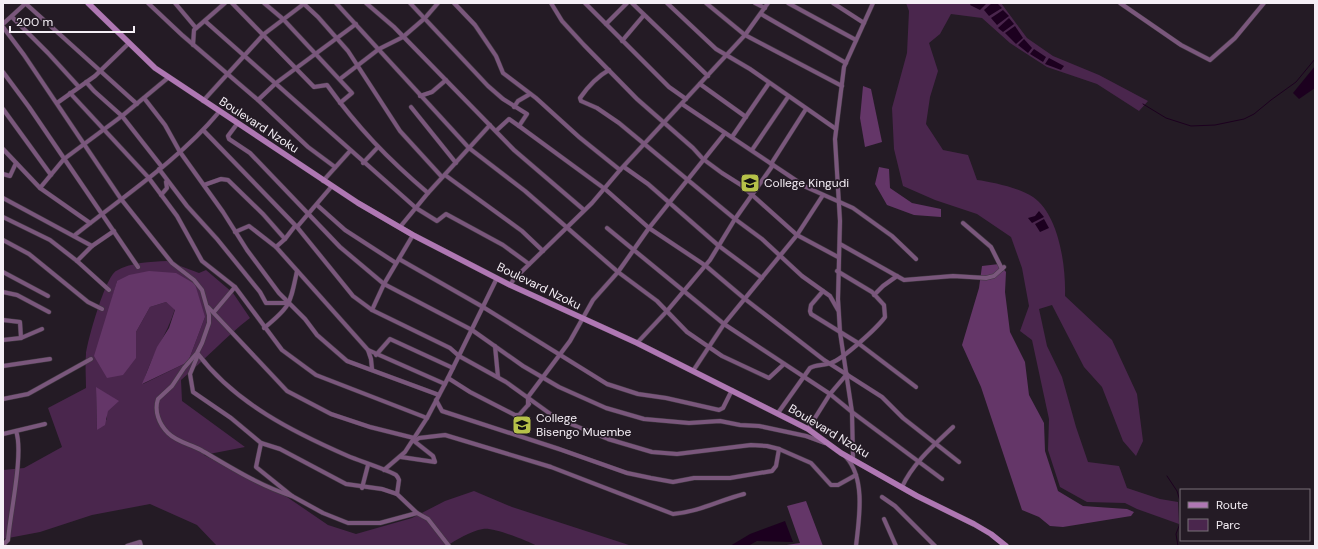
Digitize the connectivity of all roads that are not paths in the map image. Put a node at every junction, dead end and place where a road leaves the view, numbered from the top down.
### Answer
1 (25, 3) edge
2 (88, 3) edge
3 (148, 3) edge
4 (175, 3) edge
5 (225, 3) edge
6 (232, 3) edge
7 (264, 3) edge
8 (304, 3) edge
9 (336, 3) edge
10 (366, 3) edge
11 (410, 3) edge
12 (438, 3) edge
13 (454, 3) edge
14 (550, 3) edge
15 (585, 3) edge
16 (627, 3) edge
17 (632, 3) edge
18 (667, 3) edge
19 (706, 3) edge
20 (755, 3) edge
21 (768, 3) edge
22 (788, 3) edge
23 (833, 3) edge
24 (873, 3) edge
25 (1120, 3) edge
26 (1264, 3) edge
27 (765, 8) junction
28 (761, 14) junction
29 (644, 15) junction
30 (12, 17) junction
31 (425, 18) junction
32 (283, 19) junction
33 (205, 21) junction
34 (864, 23) junction
35 (3, 24) edge
36 (356, 24) junction
37 (606, 24) junction
38 (3, 27) edge
39 (196, 28) junction
40 (264, 34) junction
41 (745, 35) junction
42 (403, 37) junction
43 (337, 38) junction
44 (856, 40) junction
45 (622, 41) junction
46 (128, 44) junction
47 (193, 45) junction
48 (379, 49) junction
49 (315, 53) junction
50 (726, 54) junction
51 (244, 56) junction
52 (846, 63) junction
53 (357, 64) junction
54 (296, 68) junction
55 (609, 70) junction
56 (3, 72) edge
57 (100, 72) junction
58 (226, 74) junction
59 (708, 76) junction
60 (168, 77) junction
61 (340, 79) junction
62 (446, 80) junction
63 (86, 82) junction
64 (276, 83) junction
65 (769, 83) junction
66 (700, 84) junction
67 (842, 86) junction
68 (79, 87) junction
69 (70, 93) junction
70 (530, 94) junction
71 (420, 96) junction
72 (788, 97) junction
73 (144, 98) junction
74 (686, 99) junction
75 (258, 100) junction
76 (203, 101) junction
77 (57, 103) junction
78 (340, 103) junction
79 (137, 104) junction
80 (682, 104) junction
81 (412, 107) dead end
82 (514, 107) junction
83 (3, 109) edge
84 (806, 109) junction
85 (219, 112) junction
86 (122, 116) junction
87 (746, 117) junction
88 (237, 124) junction
89 (664, 124) junction
90 (490, 125) junction
91 (518, 126) junction
92 (105, 129) junction
93 (836, 129) junction
94 (204, 131) junction
95 (496, 131) junction
96 (725, 133) junction
97 (732, 137) junction
98 (85, 144) junction
99 (645, 144) junction
100 (378, 147) junction
101 (469, 148) junction
102 (3, 149) edge
103 (752, 150) junction
104 (350, 151) junction
105 (180, 152) junction
106 (64, 159) junction
107 (703, 159) junction
108 (363, 162) junction
109 (16, 163) junction
110 (456, 163) junction
111 (772, 164) junction
112 (335, 167) junction
113 (160, 168) junction
114 (622, 168) junction
115 (3, 174) edge
116 (51, 175) junction
117 (444, 176) junction
118 (148, 177) junction
119 (164, 178) junction
120 (688, 180) junction
121 (323, 181) junction
122 (204, 185) junction
123 (332, 186) junction
124 (40, 188) junction
125 (605, 189) junction
126 (428, 193) junction
127 (161, 195) junction
128 (823, 195) junction
129 (752, 196) junction
130 (3, 198) edge
131 (121, 199) junction
132 (839, 200) junction
133 (670, 203) junction
134 (317, 205) junction
135 (416, 208) junction
136 (584, 210) junction
137 (102, 214) junction
138 (308, 214) junction
139 (3, 217) edge
140 (735, 219) junction
141 (90, 223) junction
142 (963, 223) dead end
143 (296, 227) junction
144 (400, 227) junction
145 (567, 227) junction
146 (607, 228) dead end
147 (648, 228) junction
148 (114, 231) junction
149 (235, 232) junction
150 (74, 235) junction
151 (413, 235) junction
152 (797, 236) junction
153 (285, 239) junction
154 (3, 240) edge
155 (840, 244) junction
156 (92, 246) junction
157 (719, 246) junction
158 (276, 247) junction
159 (634, 250) junction
160 (543, 251) junction
161 (780, 255) junction
162 (838, 257) junction
163 (399, 259) junction
164 (916, 259) dead end
165 (77, 261) junction
166 (396, 264) junction
167 (529, 264) junction
168 (706, 266) junction
169 (138, 267) dead end
170 (297, 271) junction
171 (837, 271) junction
172 (3, 272) edge
173 (618, 272) junction
174 (898, 276) junction
175 (497, 278) junction
176 (762, 278) junction
177 (384, 284) junction
178 (510, 285) junction
179 (235, 287) junction
180 (109, 290) dead end
181 (684, 290) junction
182 (823, 291) junction
183 (3, 292) edge
184 (874, 295) junction
185 (48, 296) dead end
186 (745, 299) junction
187 (289, 303) junction
188 (208, 307) junction
189 (483, 307) junction
190 (102, 309) dead end
191 (372, 310) junction
192 (668, 311) junction
193 (48, 312) dead end
194 (214, 312) junction
195 (839, 312) junction
196 (582, 319) junction
197 (3, 320) edge
198 (724, 324) junction
199 (264, 328) junction
200 (42, 329) dead end
201 (472, 330) junction
202 (840, 332) junction
203 (21, 338) junction
204 (3, 340) edge
205 (637, 343) junction
206 (858, 343) junction
207 (495, 346) junction
208 (708, 348) junction
209 (368, 350) junction
210 (198, 354) junction
211 (560, 354) junction
212 (376, 355) junction
213 (843, 355) junction
214 (459, 356) junction
215 (50, 359) dead end
216 (91, 359) dead end
217 (831, 363) junction
218 (784, 364) junction
219 (3, 366) edge
220 (453, 368) junction
221 (372, 369) junction
222 (693, 371) junction
223 (847, 374) junction
224 (804, 376) junction
225 (498, 377) junction
226 (448, 378) junction
227 (542, 378) junction
228 (445, 384) junction
229 (916, 387) dead end
230 (732, 390) junction
231 (830, 394) junction
232 (439, 395) junction
233 (528, 397) junction
234 (3, 398) edge
235 (436, 400) junction
236 (533, 401) junction
237 (528, 405) junction
238 (852, 412) junction
239 (778, 413) junction
240 (427, 418) junction
241 (45, 424) dead end
242 (953, 427) dead end
243 (808, 429) junction
244 (16, 431) junction
245 (3, 434) edge
246 (414, 440) junction
247 (261, 443) junction
248 (935, 444) junction
249 (831, 446) junction
250 (779, 449) junction
251 (841, 453) junction
252 (402, 457) junction
253 (853, 458) junction
254 (918, 461) junction
255 (959, 462) dead end
256 (368, 465) junction
257 (384, 470) junction
258 (856, 475) junction
259 (942, 479) dead end
260 (902, 487) junction
261 (362, 488) junction
262 (398, 494) junction
263 (744, 494) dead end
264 (292, 496) junction
265 (882, 497) dead end
266 (417, 513) junction
267 (884, 520) dead end
268 (3, 545) edge
269 (448, 545) edge
270 (128, 546) edge
271 (141, 546) edge
272 (452, 546) edge
273 (856, 546) edge
274 (896, 546) edge
275 (935, 546) edge
276 (1006, 546) edge

1 - 30 street
1 - 57 street
2 - 46 street, Boulevard Nzoku
3 - 47 street
4 - 39 street
5 - 33 street
6 - 40 street
7 - 32 street
8 - 32 street
8 - 43 street
9 - 36 street
10 - 42 street
11 - 31 street
12 - 31 street
13 - 70 street
14 - 55 street
15 - 37 street
16 - 37 street
17 - 29 street
18 - 50 street
19 - 41 street
20 - 27 street
21 - 27 street
22 - 44 street
23 - 34 street
24 - 34 street
25 - 26 street
27 - 28 street
28 - 41 street
28 - 52 street
29 - 45 street
29 - 59 street
30 - 35 street
30 - 68 street
31 - 42 street
31 - 82 street
32 - 40 street
32 - 49 street
33 - 39 street
33 - 51 street
34 - 44 street
36 - 43 street
36 - 48 street
37 - 45 street
38 - 77 street
39 - 47 street
40 - 51 street
40 - 54 street
41 - 50 street
41 - 67 street
42 - 48 street
42 - 62 street
43 - 49 street
43 - 53 street
44 - 52 street
45 - 74 street
46 - 57 street
46 - 60 street, Boulevard Nzoku
47 - 58 street
48 - 53 street
48 - 71 street
49 - 54 street
49 - 61 street
50 - 59 street
50 - 65 street
51 - 58 street
51 - 64 street
52 - 67 street
53 - 61 street
53 - 117 street
54 - 64 street
54 - 78 street
55 - 89 street
55 - 99 street
56 - 106 street
57 - 63 street
57 - 79 street
58 - 75 street
58 - 76 street
59 - 66 street
60 - 73 street
60 - 76 street, Boulevard Nzoku
61 - 78 street
62 - 71 street
62 - 90 street
63 - 68 street
63 - 86 street
64 - 75 street
64 - 104 street
65 - 72 street
65 - 87 street
66 - 74 street
66 - 87 street
67 - 93 street
68 - 69 street
69 - 77 street
69 - 92 street
70 - 82 street
70 - 114 street
71 - 101 street
72 - 84 street
72 - 103 street
73 - 79 street
73 - 105 street
74 - 80 street
75 - 112 street
76 - 85 street, Boulevard Nzoku
77 - 98 street
78 - 100 street
79 - 86 street
80 - 89 street
80 - 96 street
81 - 110 street
82 - 91 street
83 - 116 street
84 - 93 street
84 - 111 street
85 - 88 street, Boulevard Nzoku
85 - 94 street
86 - 92 street
86 - 113 street
87 - 97 street
88 - 121 street, Boulevard Nzoku
88 - 138 street
89 - 99 street
89 - 107 street
90 - 95 street
90 - 101 street
91 - 95 street
91 - 125 street
92 - 98 street
92 - 118 street
93 - 132 street
94 - 105 street
94 - 143 street
95 - 136 street
96 - 97 street
96 - 107 street
97 - 103 street
98 - 106 street
98 - 131 street
99 - 114 street
99 - 120 street
100 - 108 street
100 - 126 street
101 - 110 street
101 - 145 street
102 - 109 street
103 - 111 street
104 - 108 street
104 - 112 street
105 - 113 street
105 - 122 street
106 - 116 street
106 - 137 street
107 - 120 street
107 - 129 street
108 - 135 street
109 - 115 street
109 - 124 street
110 - 117 street
111 - 128 street
111 - 129 street
112 - 121 street
113 - 118 street
113 - 119 street
114 - 125 street
114 - 133 street
116 - 124 street
117 - 126 street
117 - 160 street
118 - 127 street
118 - 131 street
119 - 127 street
119 - 187 street
120 - 133 street
120 - 140 street
121 - 123 street, Boulevard Nzoku
122 - 149 street
122 - 153 street
123 - 134 street
123 - 144 street, Boulevard Nzoku
124 - 141 street
125 - 136 street
125 - 147 street
126 - 135 street
127 - 179 street
128 - 132 street
128 - 152 street
129 - 140 street
129 - 152 street
130 - 150 street
131 - 137 street
131 - 188 street
132 - 155 street
132 - 164 street
133 - 147 street
133 - 157 street
134 - 138 street
134 - 166 street
135 - 144 street
135 - 167 street
136 - 145 street
137 - 141 street
137 - 148 street
138 - 143 street
138 - 177 street
139 - 165 street
140 - 157 street
140 - 161 street
141 - 150 street
142 - 174 street
143 - 153 street
143 - 191 street
144 - 151 street, Boulevard Nzoku
145 - 160 street
145 - 173 street
146 - 159 street
147 - 159 street
147 - 168 street
148 - 156 street
148 - 169 street
149 - 158 street
149 - 187 street
150 - 156 street
151 - 163 street
151 - 175 street, Boulevard Nzoku
152 - 161 street
152 - 162 street
153 - 158 street
154 - 190 street
155 - 162 street
155 - 174 street
156 - 165 street
157 - 168 street
157 - 176 street
158 - 170 street
159 - 173 street
159 - 181 street
160 - 167 street
161 - 176 street
161 - 182 street
162 - 171 street
163 - 166 street
163 - 189 street
165 - 180 street
166 - 177 street
167 - 178 street
168 - 181 street
168 - 186 street
170 - 187 street
170 - 209 street
171 - 184 street
171 - 195 street
172 - 185 street
173 - 192 street
173 - 196 street
174 - 184 street
175 - 178 street, Boulevard Nzoku
175 - 189 street
176 - 186 street
177 - 191 street
177 - 201 street
178 - 196 street, Boulevard Nzoku
179 - 194 street
179 - 199 street
181 - 192 street
181 - 198 street
182 - 195 street
182 - 202 street
183 - 193 street
184 - 206 street
186 - 198 street
186 - 217 street
187 - 199 street
187 - 221 street
188 - 194 street
188 - 210 street
189 - 201 street
189 - 211 street
191 - 214 street
192 - 205 street
192 - 208 street
194 - 246 street
195 - 202 street
196 - 205 street, Boulevard Nzoku
196 - 211 street
197 - 203 street
198 - 208 street
198 - 218 street
199 - 240 street
200 - 203 street
201 - 207 street
201 - 214 street
202 - 206 street
202 - 213 street
203 - 204 street
205 - 222 street, Boulevard Nzoku
206 - 213 street
206 - 229 street
207 - 225 street
207 - 227 street
208 - 218 street
208 - 222 street
209 - 212 street
209 - 221 street
210 - 247 street
210 - 256 street
210 - 264 street
211 - 227 street
211 - 230 street
212 - 220 street
212 - 228 street
213 - 217 street
213 - 223 street
214 - 220 street
214 - 225 street
215 - 219 street
216 - 234 street
217 - 223 street
217 - 224 street
218 - 224 street
220 - 226 street
221 - 232 street
222 - 230 street, Boulevard Nzoku
223 - 231 street
223 - 238 street
223 - 248 street
224 - 231 street
224 - 239 street
225 - 233 street
226 - 228 street
226 - 237 street
227 - 233 street
227 - 249 street
228 - 232 street
230 - 239 street, Boulevard Nzoku
231 - 238 street
231 - 243 street
232 - 235 street
233 - 236 street
233 - 237 street
235 - 240 street
235 - 250 street
236 - 237 street
236 - 250 street
238 - 253 street
238 - 254 street
239 - 243 street, Boulevard Nzoku
240 - 246 street
241 - 244 street
242 - 248 street
243 - 249 street, Boulevard Nzoku
244 - 245 street
244 - 268 street
246 - 252 street
246 - 252 street
246 - 263 street
247 - 261 street
247 - 264 street
248 - 254 street
248 - 255 street
249 - 251 street, Boulevard Nzoku
250 - 258 street
251 - 253 street, Boulevard Nzoku
251 - 258 street
252 - 257 street
253 - 260 street, Boulevard Nzoku
254 - 259 street
254 - 260 street
256 - 257 street
256 - 261 street
257 - 262 street
258 - 273 street
260 - 276 street, Boulevard Nzoku
261 - 262 street
262 - 266 street
264 - 266 street
265 - 275 street
266 - 269 street
267 - 274 street
269 - 272 street
270 - 271 street

